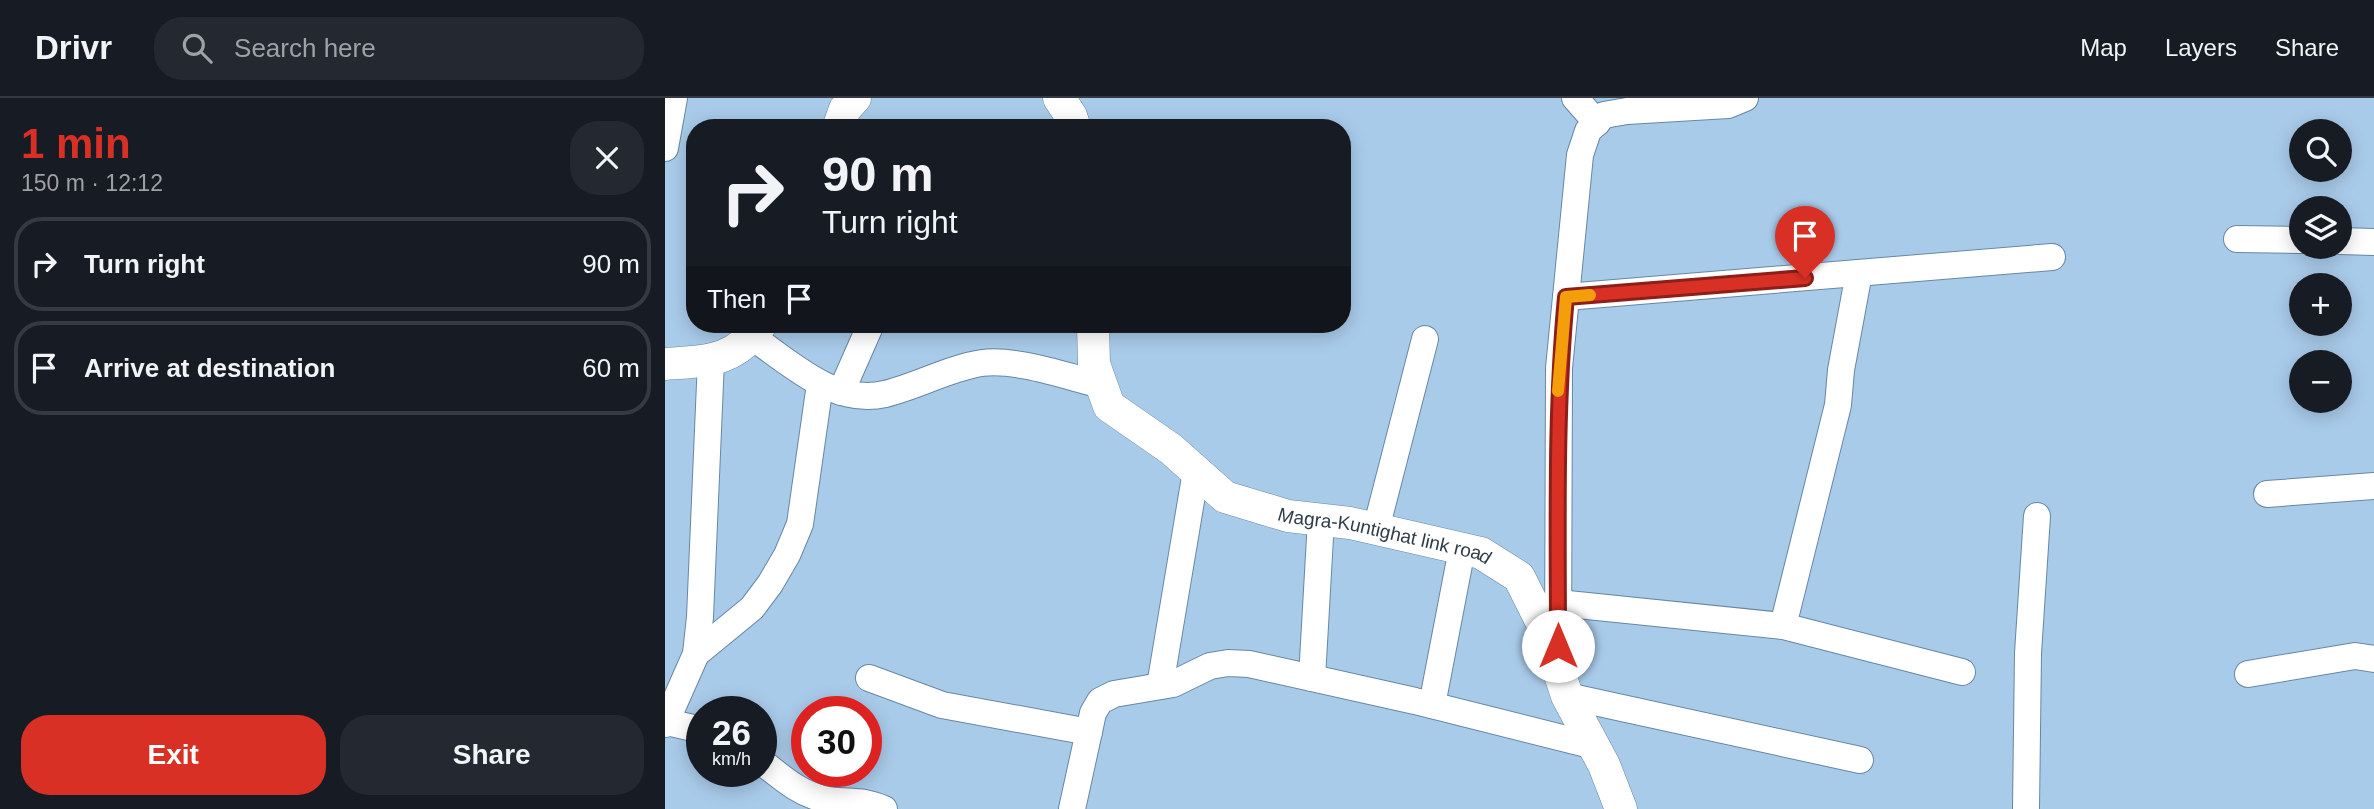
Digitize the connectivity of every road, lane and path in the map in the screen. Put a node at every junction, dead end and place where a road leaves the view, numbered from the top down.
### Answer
1 (674, 98) edge
2 (855, 98) edge
3 (1059, 98) edge
4 (1575, 98) edge
5 (1745, 98) edge
6 (841, 119) edge
7 (1072, 119) edge
8 (1597, 122) junction
9 (665, 148) edge
10 (2237, 239) dead end
11 (2289, 240) edge
12 (2352, 241) edge
13 (2374, 242) edge
14 (2052, 257) dead end
15 (1859, 273) junction
16 (1566, 297) junction
17 (753, 333) edge
18 (761, 333) edge
19 (865, 333) edge
20 (1093, 333) edge
21 (1425, 339) dead end
22 (711, 360) junction
23 (665, 364) edge
24 (1102, 385) junction
25 (831, 388) junction
26 (1196, 471) junction
27 (2374, 486) edge
28 (2267, 495) dead end
29 (2037, 516) dead end
30 (1321, 520) junction
31 (1376, 529) junction
32 (1462, 549) junction
33 (1558, 603) junction
34 (1783, 626) junction
35 (696, 654) junction
36 (2374, 659) edge
37 (1962, 672) dead end
38 (2248, 674) dead end
39 (869, 678) dead end
40 (1312, 678) junction
41 (1563, 682) junction
42 (1160, 686) junction
43 (1432, 705) junction
44 (665, 723) edge
45 (686, 727) edge
46 (1089, 732) junction
47 (1594, 746) junction
48 (1860, 760) dead end
49 (777, 774) edge
50 (884, 809) edge
51 (1072, 809) edge
52 (1621, 809) edge
53 (2027, 809) edge

1 - 9 street
2 - 6 street
3 - 7 street
4 - 8 street
5 - 8 street
8 - 16 street
10 - 11 street
12 - 13 street
14 - 15 street
15 - 16 street
15 - 34 street
16 - 33 street
17 - 22 street
18 - 25 street
19 - 25 street
20 - 24 street, Magra-Kuntighat link road
21 - 31 street
22 - 23 street
22 - 35 street
24 - 25 street
24 - 26 street, Magra-Kuntighat link road
25 - 35 street
26 - 30 street, Magra-Kuntighat link road
26 - 42 street
27 - 28 street
29 - 53 street
30 - 31 street, Magra-Kuntighat link road
30 - 40 street
31 - 32 street, Magra-Kuntighat link road
32 - 41 street, Magra-Kuntighat link road
32 - 43 street
33 - 34 street
33 - 41 street
34 - 37 street
35 - 44 street
36 - 38 street
39 - 46 street
40 - 42 street
40 - 43 street
41 - 47 street, Magra-Kuntighat link road
41 - 48 street
42 - 46 street
43 - 47 street
44 - 45 street
46 - 51 street
47 - 52 street, Magra-Kuntighat link road
49 - 50 street

